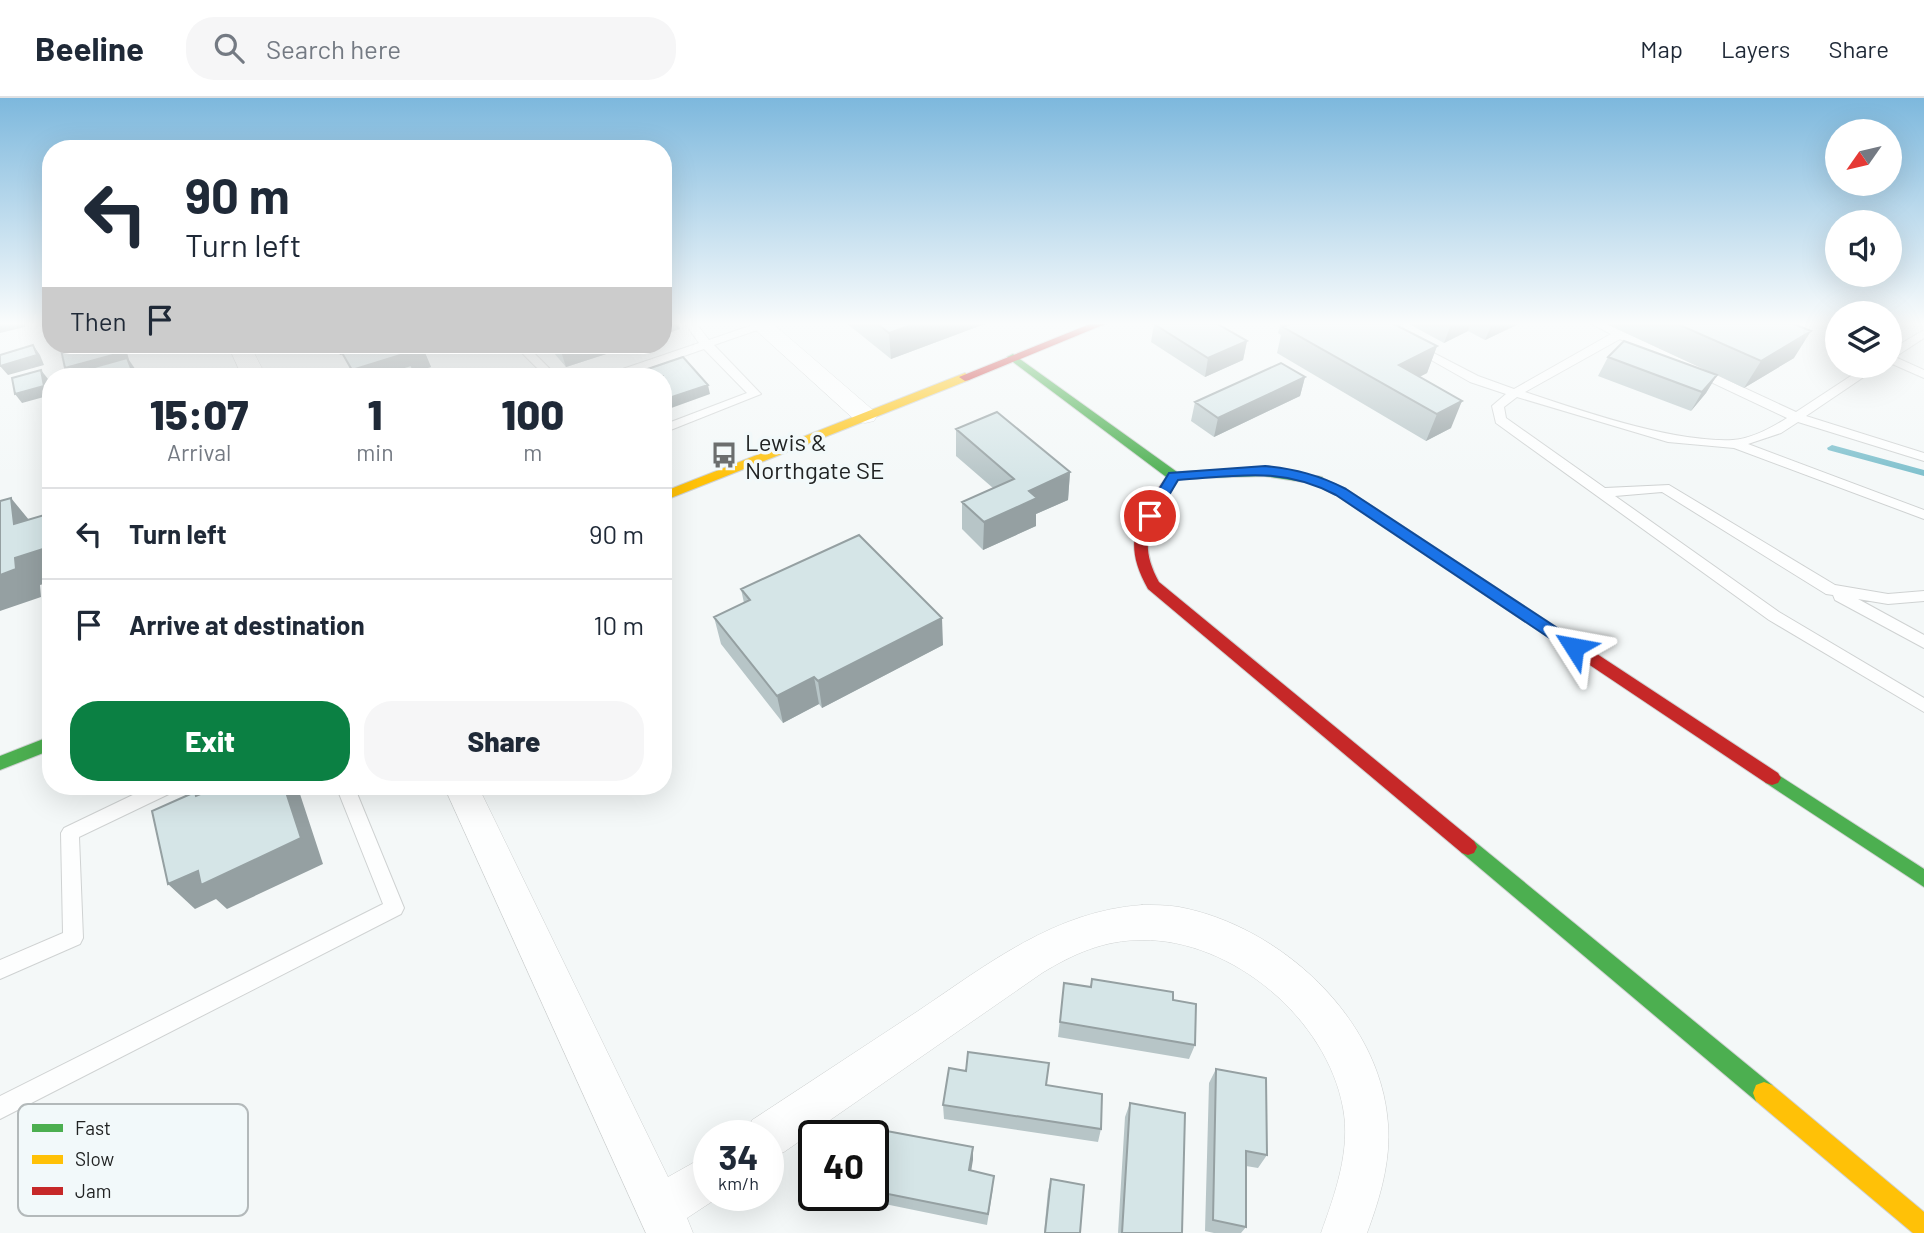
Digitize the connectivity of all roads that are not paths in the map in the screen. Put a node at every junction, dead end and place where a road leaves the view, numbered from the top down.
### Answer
1 (736, 375) edge
2 (819, 375) edge
3 (970, 375) edge
4 (1036, 375) edge
5 (1466, 375) edge
6 (1547, 375) edge
7 (1707, 375) edge
8 (1856, 378) edge
9 (1515, 393) junction
10 (865, 416) junction
11 (1796, 417) junction
12 (672, 426) edge
13 (1736, 444) junction
14 (1924, 457) edge
15 (1174, 476) junction
16 (672, 493) edge
17 (1601, 493) junction
18 (1924, 515) edge
19 (1831, 590) junction
20 (1924, 596) edge
21 (1924, 642) edge
22 (1924, 706) edge
23 (42, 747) edge
24 (0, 763) edge
25 (138, 795) edge
26 (349, 795) edge
27 (465, 795) edge
28 (1924, 879) edge
29 (0, 970) edge
30 (0, 1108) edge
31 (784, 1125) edge
32 (693, 1193) edge
33 (665, 1222) edge
34 (1924, 1227) edge
35 (1344, 1233) edge

1 - 12 lane
2 - 10 street
3 - 10 street
4 - 15 street
5 - 9 lane
6 - 9 lane
7 - 11 lane
8 - 11 lane
9 - 13 lane
9 - 17 lane
10 - 16 street
11 - 13 lane
11 - 14 lane
13 - 18 lane
15 - 28 street
15 - 34 street
17 - 19 lane
17 - 22 lane
19 - 20 lane
19 - 21 lane
23 - 24 street
25 - 29 lane
26 - 30 lane
27 - 33 street
31 - 35 street
32 - 33 street

